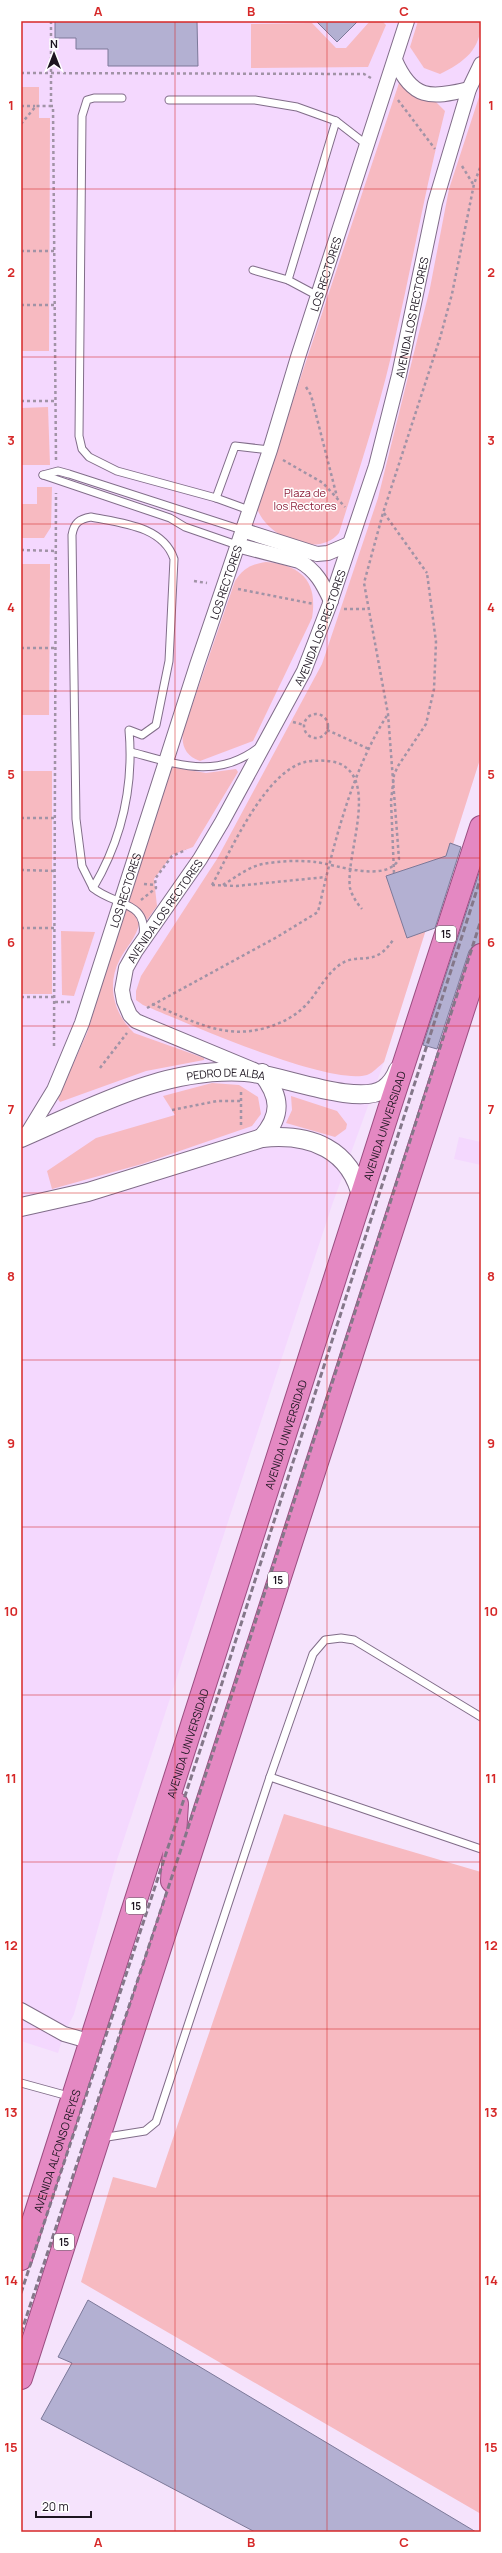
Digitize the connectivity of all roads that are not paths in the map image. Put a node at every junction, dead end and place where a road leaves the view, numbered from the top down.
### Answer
1 (407, 21) edge
2 (395, 60) junction
3 (481, 64) edge
4 (469, 89) junction
5 (122, 98) dead end
6 (169, 100) dead end
7 (336, 121) junction
8 (368, 145) junction
9 (254, 270) dead end
10 (288, 280) junction
11 (318, 296) junction
12 (270, 450) junction
13 (216, 498) junction
14 (249, 510) junction
15 (242, 530) junction
16 (349, 544) junction
17 (237, 546) junction
18 (336, 605) junction
19 (265, 743) junction
20 (131, 752) junction
21 (167, 762) junction
22 (481, 827) edge
23 (93, 888) junction
24 (126, 905) junction
25 (142, 944) junction
26 (481, 955) edge
27 (410, 1041) junction
28 (262, 1073) junction
29 (23, 1137) edge
30 (262, 1138) junction
31 (362, 1199) junction
32 (21, 1207) edge
33 (481, 1717) edge
34 (180, 1770) junction
35 (270, 1778) junction
36 (481, 1849) edge
37 (170, 1914) junction
38 (21, 2010) edge
39 (92, 2042) junction
40 (21, 2084) edge
41 (74, 2098) junction
42 (97, 2139) junction
43 (21, 2258) edge
44 (21, 2378) edge

1 - 2 street, LOS RECTORES
2 - 4 street
2 - 8 street, LOS RECTORES
3 - 4 street, AVENIDA LOS RECTORES
4 - 16 street, AVENIDA LOS RECTORES
5 - 13 lane
6 - 7 lane
7 - 8 lane
7 - 10 lane
8 - 11 street, LOS RECTORES
9 - 10 lane
10 - 11 lane
11 - 12 street, LOS RECTORES
12 - 13 lane
12 - 14 street, LOS RECTORES
13 - 14 lane
14 - 15 street, LOS RECTORES
15 - 16 street
15 - 17 street, LOS RECTORES
15 - 17 lane
16 - 18 street, AVENIDA LOS RECTORES
17 - 18 street
17 - 21 street, LOS RECTORES
18 - 19 street, AVENIDA LOS RECTORES
19 - 21 lane
19 - 25 street, AVENIDA LOS RECTORES
20 - 21 lane
20 - 23 lane
20 - 23 lane
21 - 24 street, LOS RECTORES
22 - 27 highway, AVENIDA UNIVERSIDAD / 15
23 - 24 lane
24 - 25 lane
24 - 29 street, LOS RECTORES
25 - 28 street, AVENIDA LOS RECTORES
26 - 37 highway, 15
27 - 28 street, PEDRO DE ALBA
27 - 31 highway, AVENIDA UNIVERSIDAD / 15
28 - 29 street, PEDRO DE ALBA
28 - 30 street
30 - 31 street
30 - 32 street
31 - 34 highway, AVENIDA UNIVERSIDAD / 15
33 - 35 lane
34 - 37 highway
34 - 39 highway, AVENIDA UNIVERSIDAD / 15
35 - 36 lane
35 - 42 lane
37 - 42 highway, 15
38 - 39 street
39 - 41 highway, AVENIDA ALFONSO REYES / 15
40 - 41 lane
41 - 43 highway, AVENIDA ALFONSO REYES / 15
42 - 44 highway, 15

